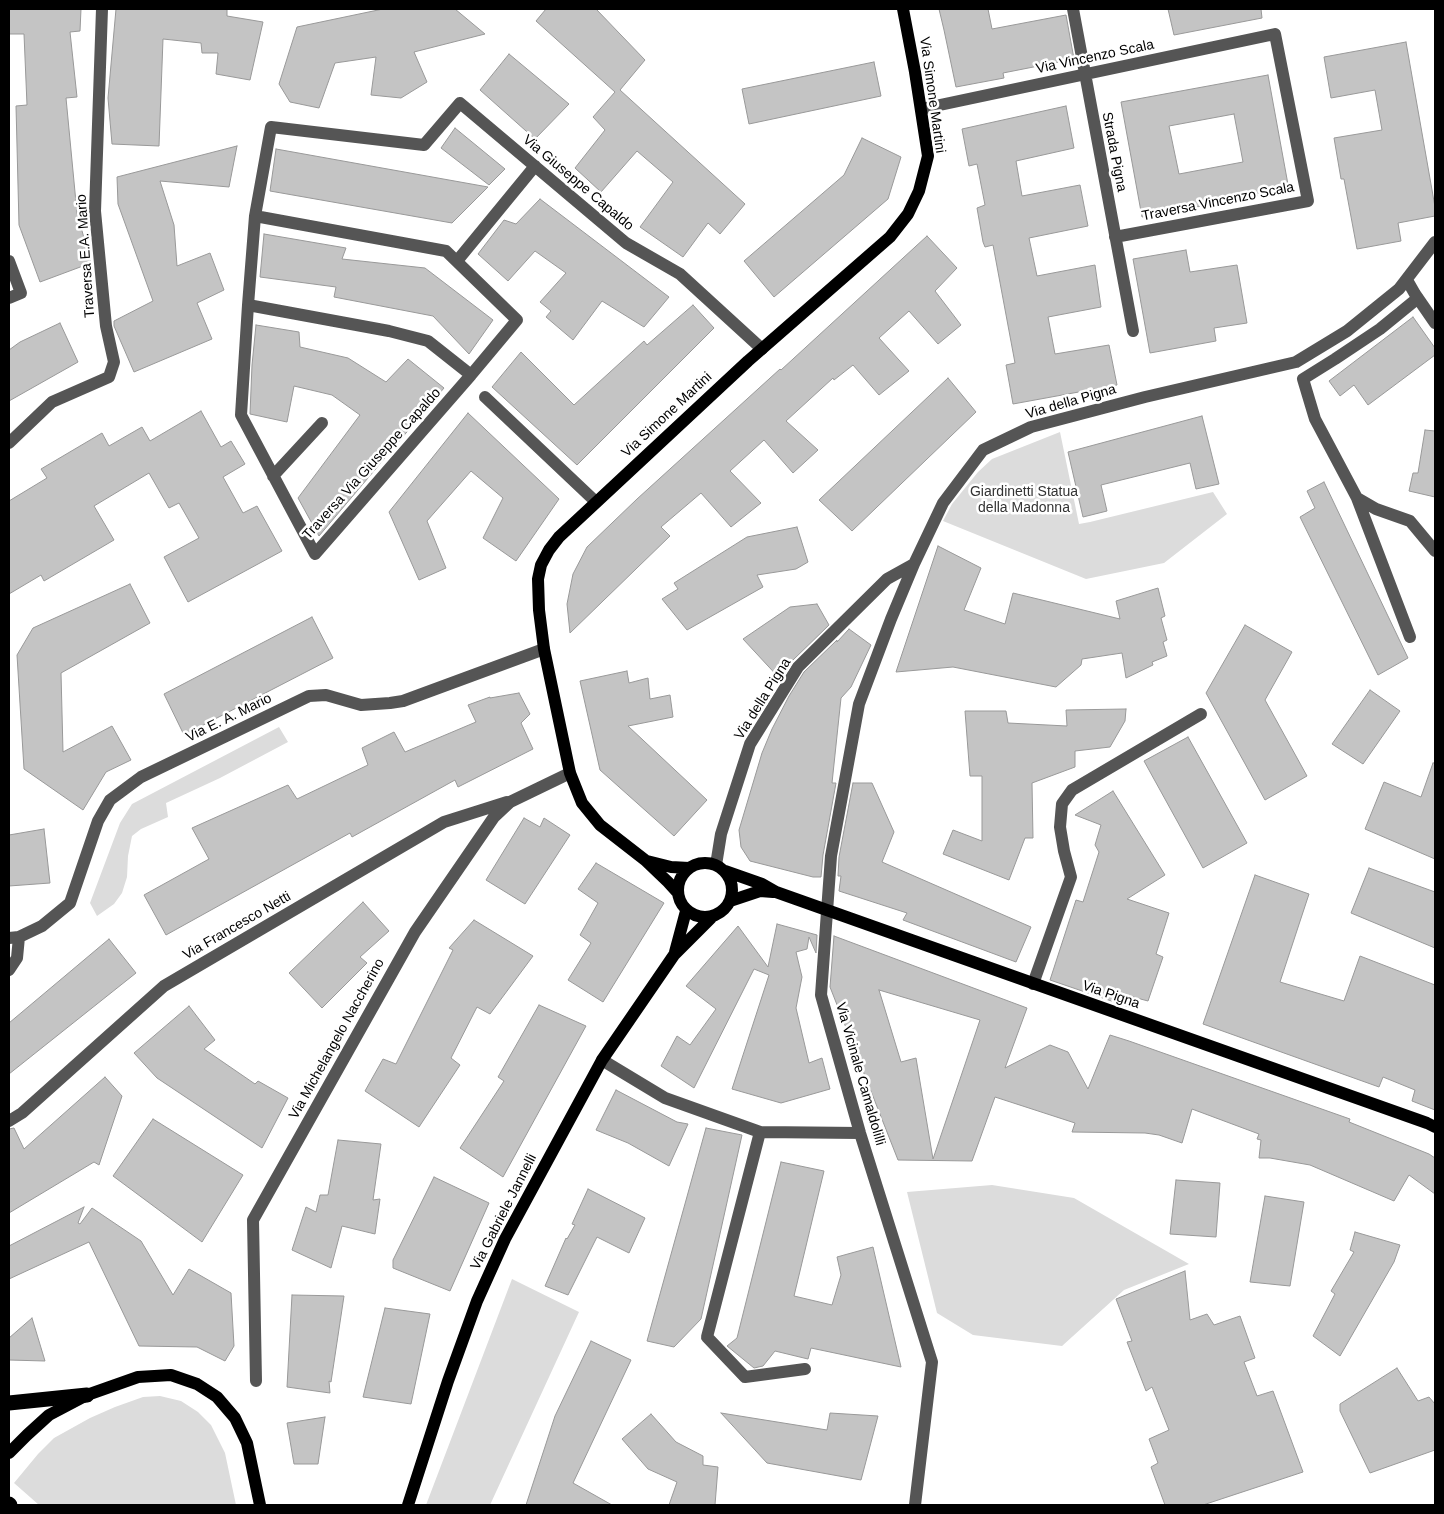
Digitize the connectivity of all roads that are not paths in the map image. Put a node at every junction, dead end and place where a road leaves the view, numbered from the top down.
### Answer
1 (102, 9) edge
2 (903, 9) edge
3 (1073, 9) edge
4 (1275, 34) joint
5 (1084, 74) junction
6 (921, 109) junction
7 (271, 127) joint
8 (535, 166) junction
9 (255, 216) junction
10 (1115, 237) junction
11 (1435, 242) edge
12 (9, 261) edge
13 (457, 261) junction
14 (1407, 280) junction
15 (9, 298) edge
16 (1418, 298) junction
17 (248, 305) junction
18 (1435, 323) edge
19 (1133, 331) dead end
20 (762, 349) junction
21 (471, 375) junction
22 (485, 396) dead end
23 (322, 423) dead end
24 (9, 443) edge
25 (273, 476) junction
26 (1356, 498) junction
27 (596, 502) junction
28 (1435, 551) edge
29 (914, 564) junction
30 (1410, 636) dead end
31 (544, 649) junction
32 (1201, 714) dead end
33 (570, 773) junction
34 (510, 802) junction
35 (645, 860) junction
36 (689, 868) junction
37 (720, 868) junction
38 (776, 892) junction
39 (678, 893) junction
40 (730, 901) junction
41 (686, 910) junction
42 (711, 918) junction
43 (14, 938) edge
44 (674, 955) junction
45 (9, 970) edge
46 (1033, 984) junction
47 (602, 1060) junction
48 (9, 1121) edge
49 (1435, 1127) edge
50 (760, 1132) junction
51 (860, 1133) junction
52 (806, 1369) dead end
53 (256, 1381) dead end
54 (87, 1395) junction
55 (9, 1403) edge
56 (9, 1453) edge
57 (260, 1505) edge
58 (408, 1505) edge
59 (915, 1505) edge

1 - 24 street, Traversa E.A. Mario
2 - 6 main road, Via Simone Martini
3 - 5 street, Strada Pigna
4 - 5 street, Via Vincenzo Scala
4 - 10 street, Traversa Vincenzo Scala
5 - 6 street, Via Vincenzo Scala
5 - 10 street, Strada Pigna
6 - 20 main road, Via Simone Martini
7 - 8 street, Via Giuseppe Capaldo
7 - 9 street, Traversa Via Giuseppe Capaldo
8 - 13 street
8 - 20 street, Via Giuseppe Capaldo
9 - 13 street
9 - 17 street, Traversa Via Giuseppe Capaldo
10 - 19 street, Strada Pigna
11 - 14 street, Via della Pigna
12 - 15 street
13 - 21 street
14 - 16 street
14 - 29 street, Via della Pigna
16 - 18 street
16 - 26 street
17 - 21 street
17 - 25 street, Traversa Via Giuseppe Capaldo
20 - 27 main road, Via Simone Martini
21 - 25 street, Traversa Via Giuseppe Capaldo
22 - 27 street
23 - 25 street
26 - 28 street
26 - 30 street
27 - 31 main road, Via Simone Martini
29 - 37 street, Via della Pigna
29 - 51 street, Via Vicinale Camaldolilli
31 - 33 main road, Via Simone Martini
31 - 43 street, Via E. A. Mario
32 - 46 street
33 - 34 street, Via Michelangelo Naccherino
33 - 35 main road, Via Simone Martini
34 - 48 street, Via Francesco Netti
34 - 53 street, Via Michelangelo Naccherino
35 - 36 main road, Via Simone Martini
35 - 39 main road, Via Simone Martini
36 - 37 main road
36 - 39 main road
37 - 38 main road, Via Pigna
37 - 40 main road
38 - 40 main road, Via Pigna
38 - 46 main road, Via Pigna
39 - 41 main road
40 - 42 main road
41 - 42 main road
41 - 44 main road, Via Gabriele Jannelli
42 - 44 main road, Via Gabriele Jannelli
43 - 45 street
44 - 47 main road, Via Gabriele Jannelli
46 - 49 main road, Via Pigna
47 - 50 street
47 - 58 main road, Via Gabriele Jannelli
50 - 51 street
50 - 52 street
51 - 59 street, Via Vicinale Camaldolilli
54 - 55 highway
54 - 56 main road
54 - 57 main road

